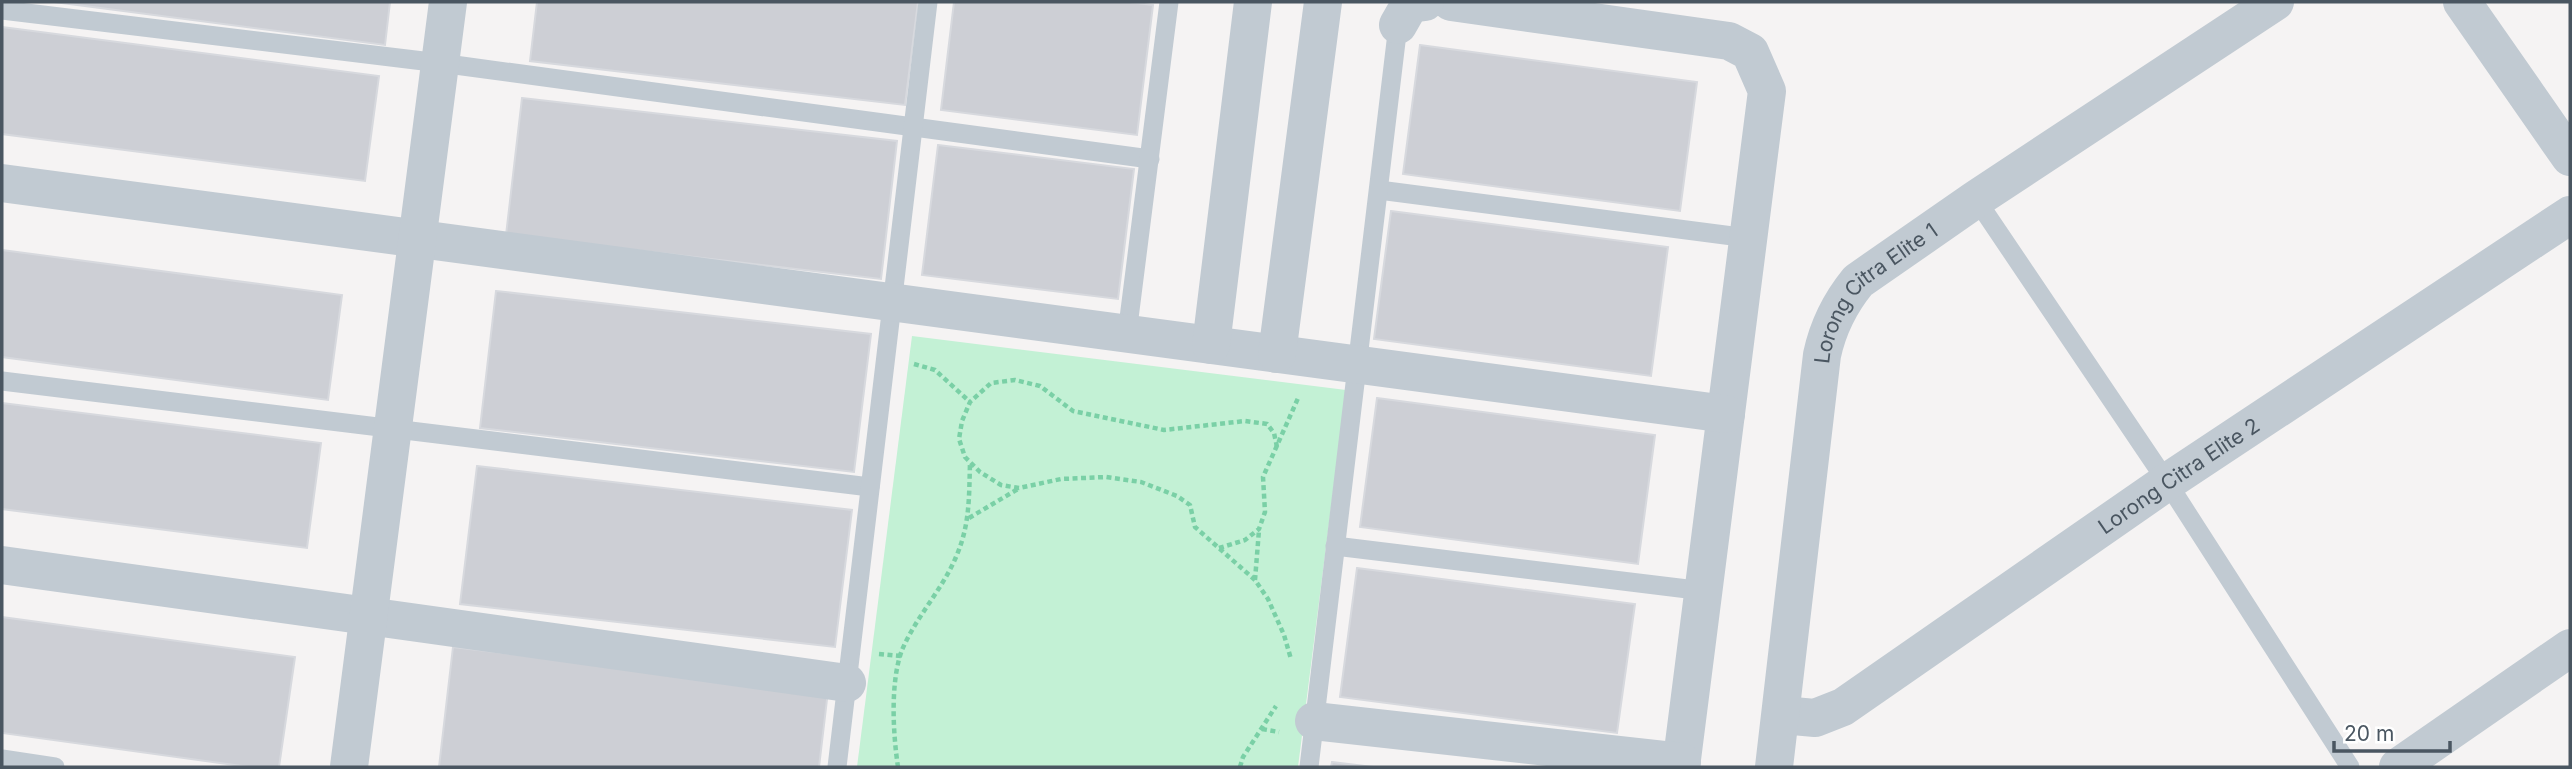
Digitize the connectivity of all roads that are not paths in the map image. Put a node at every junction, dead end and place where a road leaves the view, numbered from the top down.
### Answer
1 (447, 2) edge
2 (928, 2) edge
3 (1169, 2) edge
4 (1253, 2) edge
5 (1451, 2) edge
6 (2275, 2) edge
7 (2462, 2) edge
8 (1315, 3) edge
9 (2, 10) edge
10 (1412, 13) edge
11 (440, 63) junction
12 (913, 127) junction
13 (2570, 158) edge
14 (1150, 159) junction
15 (2, 183) edge
16 (1379, 190) junction
17 (1976, 199) junction
18 (2570, 215) edge
19 (1748, 238) junction
20 (417, 239) junction
21 (892, 303) junction
22 (1127, 334) junction
23 (1211, 345) junction
24 (1295, 357) junction
25 (1357, 365) junction
26 (2, 381) edge
27 (1726, 414) junction
28 (392, 428) junction
29 (2167, 482) junction
30 (870, 487) junction
31 (1335, 546) junction
32 (2, 565) edge
33 (1704, 591) junction
34 (368, 616) junction
35 (2570, 649) edge
36 (847, 683) junction
37 (1782, 715) junction
38 (1314, 720) junction
39 (2, 759) edge
40 (1682, 764) edge
41 (55, 767) edge
42 (349, 767) edge
43 (837, 767) edge
44 (1309, 767) edge
45 (1774, 767) edge
46 (2350, 767) edge
47 (2398, 767) edge

1 - 11 street
2 - 12 lane
3 - 14 lane
4 - 23 street
5 - 19 street
6 - 17 street, Lorong Citra Elite 1
7 - 13 street
8 - 24 street
9 - 11 lane
10 - 16 lane
11 - 12 lane
11 - 20 street
12 - 14 lane
12 - 21 lane
14 - 22 lane
15 - 20 street
16 - 19 lane
16 - 25 lane
17 - 29 lane
17 - 37 street, Lorong Citra Elite 1
18 - 29 street, Lorong Citra Elite 2
19 - 27 street
20 - 21 street
20 - 28 street
21 - 22 street
21 - 30 lane
22 - 23 street
23 - 24 street
24 - 25 street
25 - 27 street
25 - 31 lane
26 - 28 lane
27 - 33 street
28 - 30 lane
28 - 34 street
29 - 37 street, Lorong Citra Elite 2
29 - 46 lane
30 - 36 lane
31 - 33 lane
31 - 38 lane
32 - 34 street
33 - 40 street
34 - 36 street
34 - 42 street
35 - 47 street
36 - 43 lane
37 - 45 street, Lorong Citra Elite 1
38 - 40 street
38 - 44 lane
39 - 41 lane

